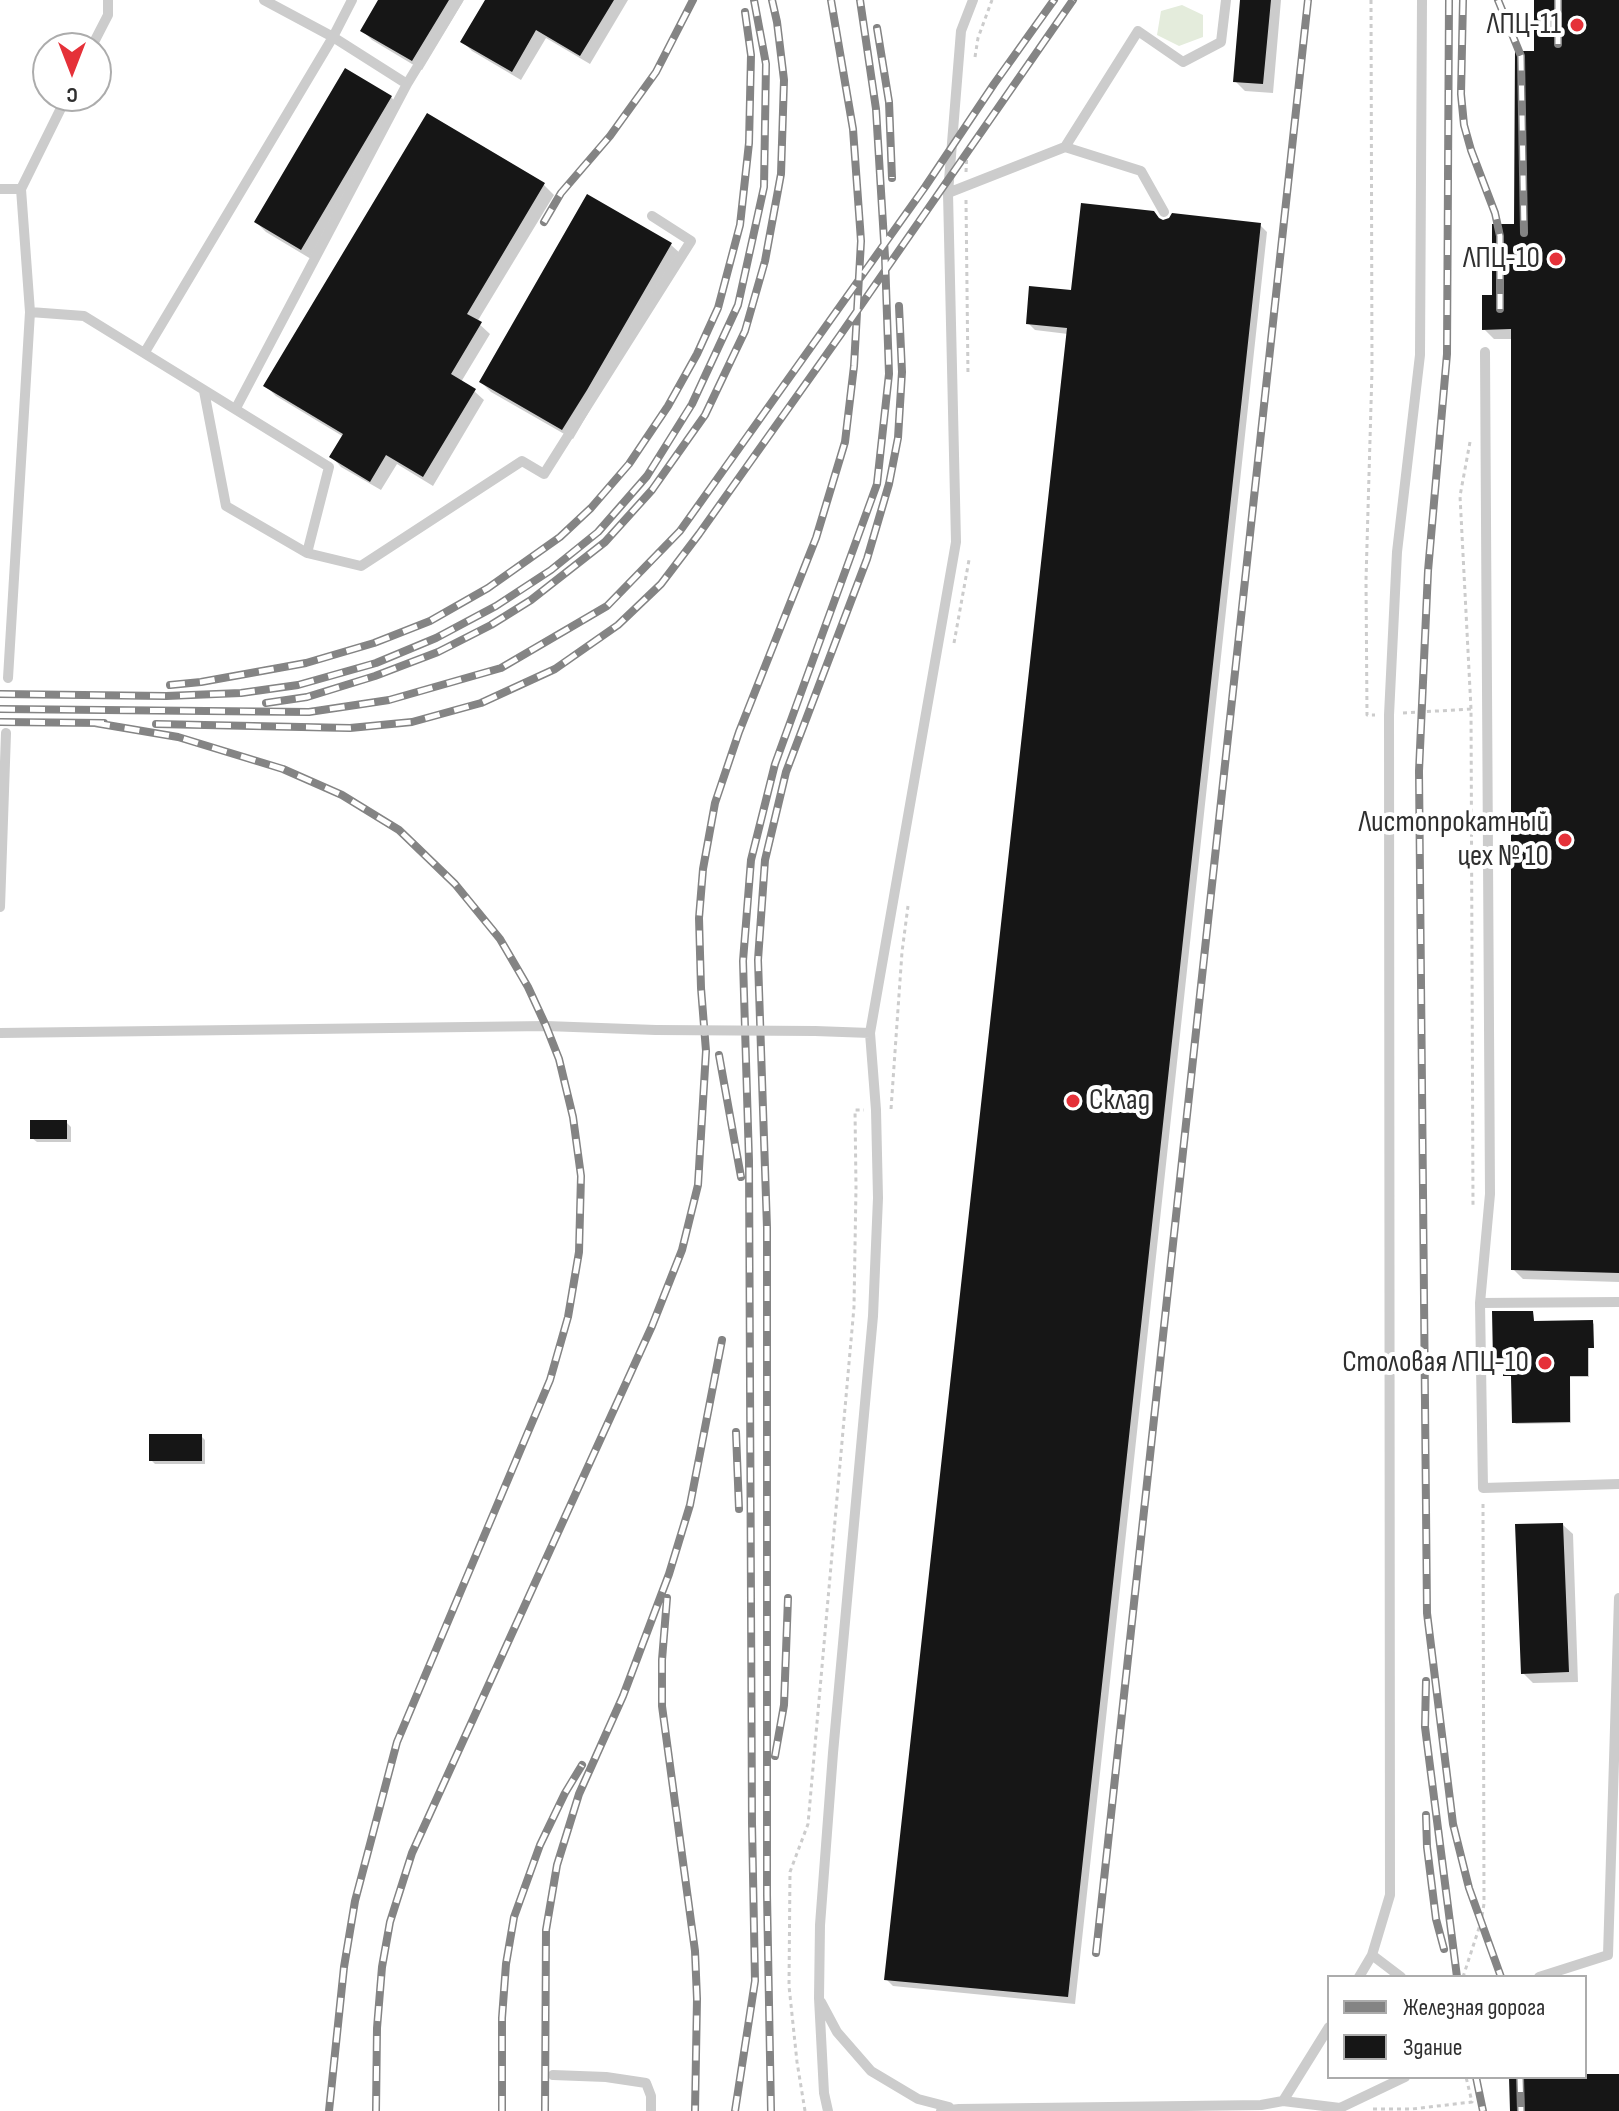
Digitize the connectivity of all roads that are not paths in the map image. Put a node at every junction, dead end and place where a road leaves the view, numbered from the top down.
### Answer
1 (108, 0) edge
2 (264, 0) edge
3 (352, 0) edge
4 (458, 0) edge
5 (973, 0) edge
6 (1226, 0) edge
7 (1422, 0) edge
8 (99, 32) edge
9 (333, 37) junction
10 (407, 84) junction
11 (59, 112) edge
12 (1065, 147) junction
13 (0, 189) edge
14 (21, 189) junction
15 (948, 193) junction
16 (1164, 212) dead end
17 (652, 216) dead end
18 (30, 312) junction
19 (145, 352) junction
20 (1485, 352) dead end
21 (204, 391) junction
22 (236, 408) junction
23 (307, 553) junction
24 (8, 678) dead end
25 (6, 733) dead end
26 (0, 907) edge
27 (0, 1033) edge
28 (870, 1033) junction
29 (1619, 1302) edge
30 (1480, 1303) junction
31 (1619, 1484) edge
32 (1619, 1598) edge
33 (1372, 1955) junction
34 (1360, 1975) edge
35 (1398, 1975) edge
36 (1545, 1975) edge
37 (819, 1998) junction
38 (1327, 2030) edge
39 (553, 2075) dead end
40 (1401, 2079) edge
41 (1283, 2101) junction
42 (959, 2109) junction
43 (651, 2111) edge
44 (828, 2111) edge
45 (941, 2111) edge

1 - 8 lane
2 - 9 lane
3 - 9 lane
4 - 10 lane
5 - 15 lane
6 - 12 lane
7 - 33 lane
9 - 10 lane
9 - 19 lane
10 - 22 lane
11 - 14 lane
12 - 15 lane
12 - 16 lane
13 - 14 lane
14 - 18 lane
15 - 28 lane
17 - 23 lane
18 - 19 lane
18 - 24 lane
19 - 21 lane
20 - 30 lane
21 - 22 lane
21 - 23 lane
22 - 23 lane
25 - 26 lane
27 - 28 lane, bridge
28 - 37 lane
29 - 30 lane
30 - 31 lane
32 - 36 lane
33 - 34 lane
33 - 35 lane
37 - 42 lane
37 - 44 lane
38 - 41 lane
39 - 43 lane
40 - 41 lane
41 - 42 lane
42 - 45 lane

